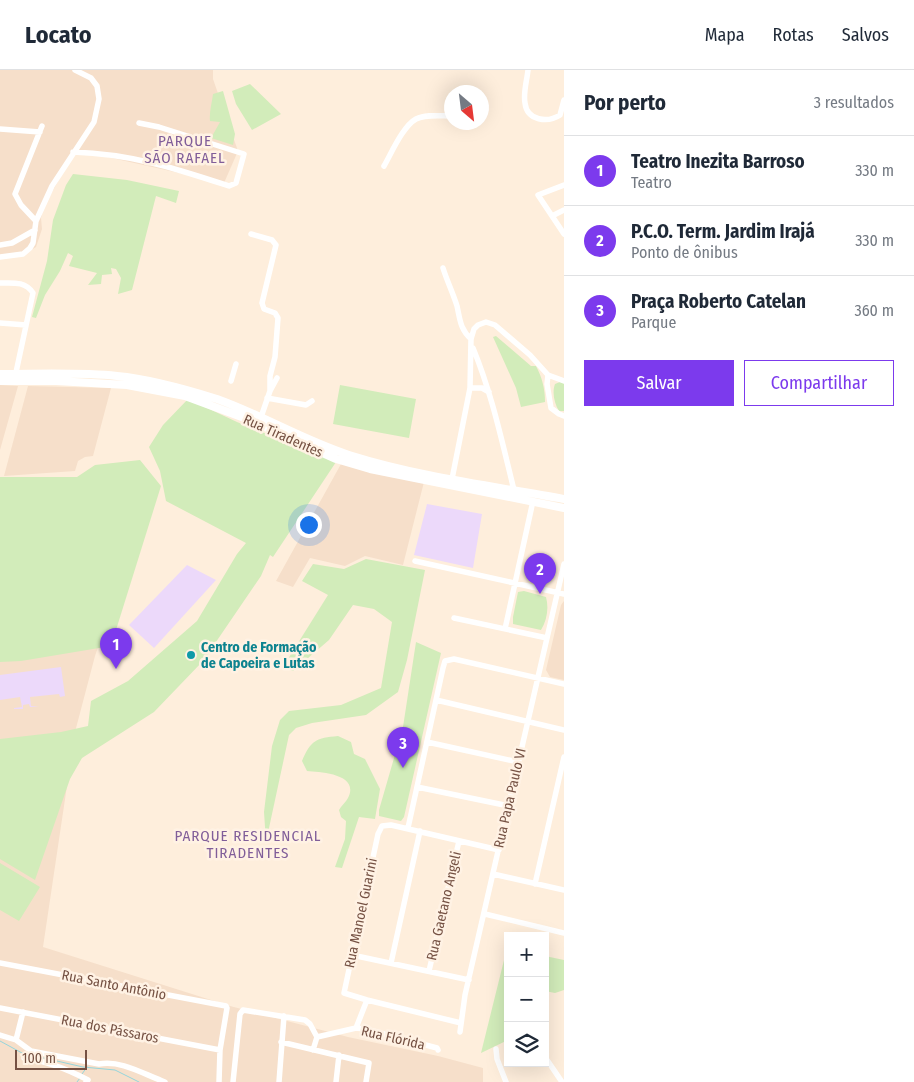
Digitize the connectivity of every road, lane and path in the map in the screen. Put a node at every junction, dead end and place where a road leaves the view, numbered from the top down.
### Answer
1 (75, 70) edge
2 (528, 70) edge
3 (564, 100) edge
4 (444, 116) edge
5 (139, 123) dead end
6 (0, 129) edge
7 (73, 152) junction
8 (384, 166) dead end
9 (564, 185) edge
10 (564, 210) edge
11 (552, 216) junction
12 (36, 221) junction
13 (35, 230) junction
14 (251, 234) dead end
15 (564, 234) edge
16 (0, 245) edge
17 (0, 258) edge
18 (442, 268) dead end
19 (0, 282) edge
20 (0, 323) edge
21 (26, 325) junction
22 (471, 345) junction
23 (236, 364) dead end
24 (0, 374) edge
25 (548, 375) junction
26 (15, 378) junction
27 (277, 378) dead end
28 (0, 381) edge
29 (231, 381) dead end
30 (564, 381) edge
31 (470, 388) junction
32 (270, 391) junction
33 (489, 392) junction
34 (267, 398) junction
35 (312, 402) dead end
36 (564, 416) edge
37 (260, 421) junction
38 (387, 469) junction
39 (452, 479) junction
40 (514, 490) junction
41 (564, 499) edge
42 (533, 501) junction
43 (564, 508) edge
44 (415, 561) dead end
45 (564, 564) edge
46 (516, 582) junction
47 (561, 593) edge
48 (454, 618) dead end
49 (505, 629) junction
50 (547, 638) junction
51 (538, 678) junction
52 (564, 684) edge
53 (436, 700) junction
54 (527, 722) junction
55 (564, 730) edge
56 (427, 742) junction
57 (564, 757) edge
58 (518, 762) junction
59 (417, 787) junction
60 (509, 806) junction
61 (408, 828) junction
62 (420, 831) junction
63 (459, 840) junction
64 (499, 850) junction
65 (494, 874) junction
66 (535, 884) junction
67 (564, 890) edge
68 (484, 914) junction
69 (564, 933) edge
70 (352, 954) junction
71 (391, 963) junction
72 (0, 964) edge
73 (429, 972) junction
74 (469, 980) junction
75 (367, 1000) junction
76 (0, 1008) edge
77 (23, 1012) junction
78 (284, 1016) junction
79 (461, 1023) junction
80 (356, 1028) junction
81 (460, 1032) dead end
82 (0, 1034) edge
83 (317, 1037) junction
84 (16, 1040) junction
85 (281, 1042) junction
86 (496, 1049) dead end
87 (220, 1050) junction
88 (313, 1050) junction
89 (438, 1050) dead end
90 (339, 1055) junction
91 (24, 1058) dead end
92 (549, 1063) edge
93 (86, 1080) edge
94 (165, 1082) edge
95 (218, 1082) edge
96 (233, 1082) edge
97 (279, 1082) edge
98 (336, 1082) edge
99 (366, 1082) edge
100 (506, 1082) edge
101 (562, 1082) edge

1 - 7 street
2 - 3 street
4 - 8 street
5 - 7 street
6 - 12 street
7 - 12 street
9 - 11 street
10 - 11 street
11 - 15 street
12 - 13 street
13 - 16 street
13 - 17 street
14 - 32 street
18 - 22 street
19 - 21 street
20 - 21 street
21 - 26 street
22 - 25 street
22 - 31 street
22 - 33 street
23 - 29 street
24 - 26 street, Rua Tiradentes
25 - 30 street
25 - 36 street
26 - 28 street, Rua Tiradentes
26 - 37 street, Rua Tiradentes
27 - 32 street
31 - 33 street
31 - 39 street
32 - 34 street
33 - 40 street
34 - 35 street
34 - 37 street
37 - 38 street, Rua Tiradentes
38 - 39 street, Rua Tiradentes
38 - 42 street, Rua Tiradentes
39 - 40 street, Rua Tiradentes
40 - 41 street, Rua Tiradentes
42 - 43 street, Rua Tiradentes
42 - 46 street
44 - 46 street
45 - 47 street, Rua Papa Paulo VI
46 - 47 street
46 - 49 street
47 - 50 street, Rua Papa Paulo VI
48 - 49 street
49 - 50 street
50 - 51 street, Rua Papa Paulo VI
51 - 52 street
51 - 53 street
51 - 54 street, Rua Papa Paulo VI
53 - 54 street
53 - 56 street
54 - 55 street
54 - 58 street, Rua Papa Paulo VI
56 - 58 street
56 - 59 street
57 - 66 street
58 - 60 street, Rua Papa Paulo VI
59 - 60 street
59 - 61 street
60 - 64 street, Rua Papa Paulo VI
61 - 62 street
61 - 70 street, Rua Manoel Guarini
62 - 63 street
62 - 71 street
63 - 64 street
63 - 73 street, Rua Gaetano Angeli
64 - 65 street, Rua Papa Paulo VI
65 - 66 street
65 - 68 street, Rua Papa Paulo VI
66 - 67 street
68 - 69 street
68 - 74 street, Rua Papa Paulo VI
70 - 71 street
70 - 75 street, Rua Manoel Guarini
71 - 73 street
72 - 87 street, Rua Santo Antônio
73 - 74 street
74 - 79 street, Rua Papa Paulo VI
75 - 79 street
75 - 80 street
76 - 77 street, Rua dos Pássaros
77 - 84 street
77 - 87 street, Rua dos Pássaros
78 - 83 street
78 - 85 street
78 - 96 street
79 - 81 street, Rua Papa Paulo VI
80 - 83 street, Rua Flórida
80 - 89 street, Rua Flórida
82 - 84 street
83 - 88 street
84 - 94 street
85 - 88 street
85 - 97 street
86 - 100 street
87 - 95 street
88 - 90 street
90 - 98 street
90 - 99 street
91 - 93 street
92 - 101 street

